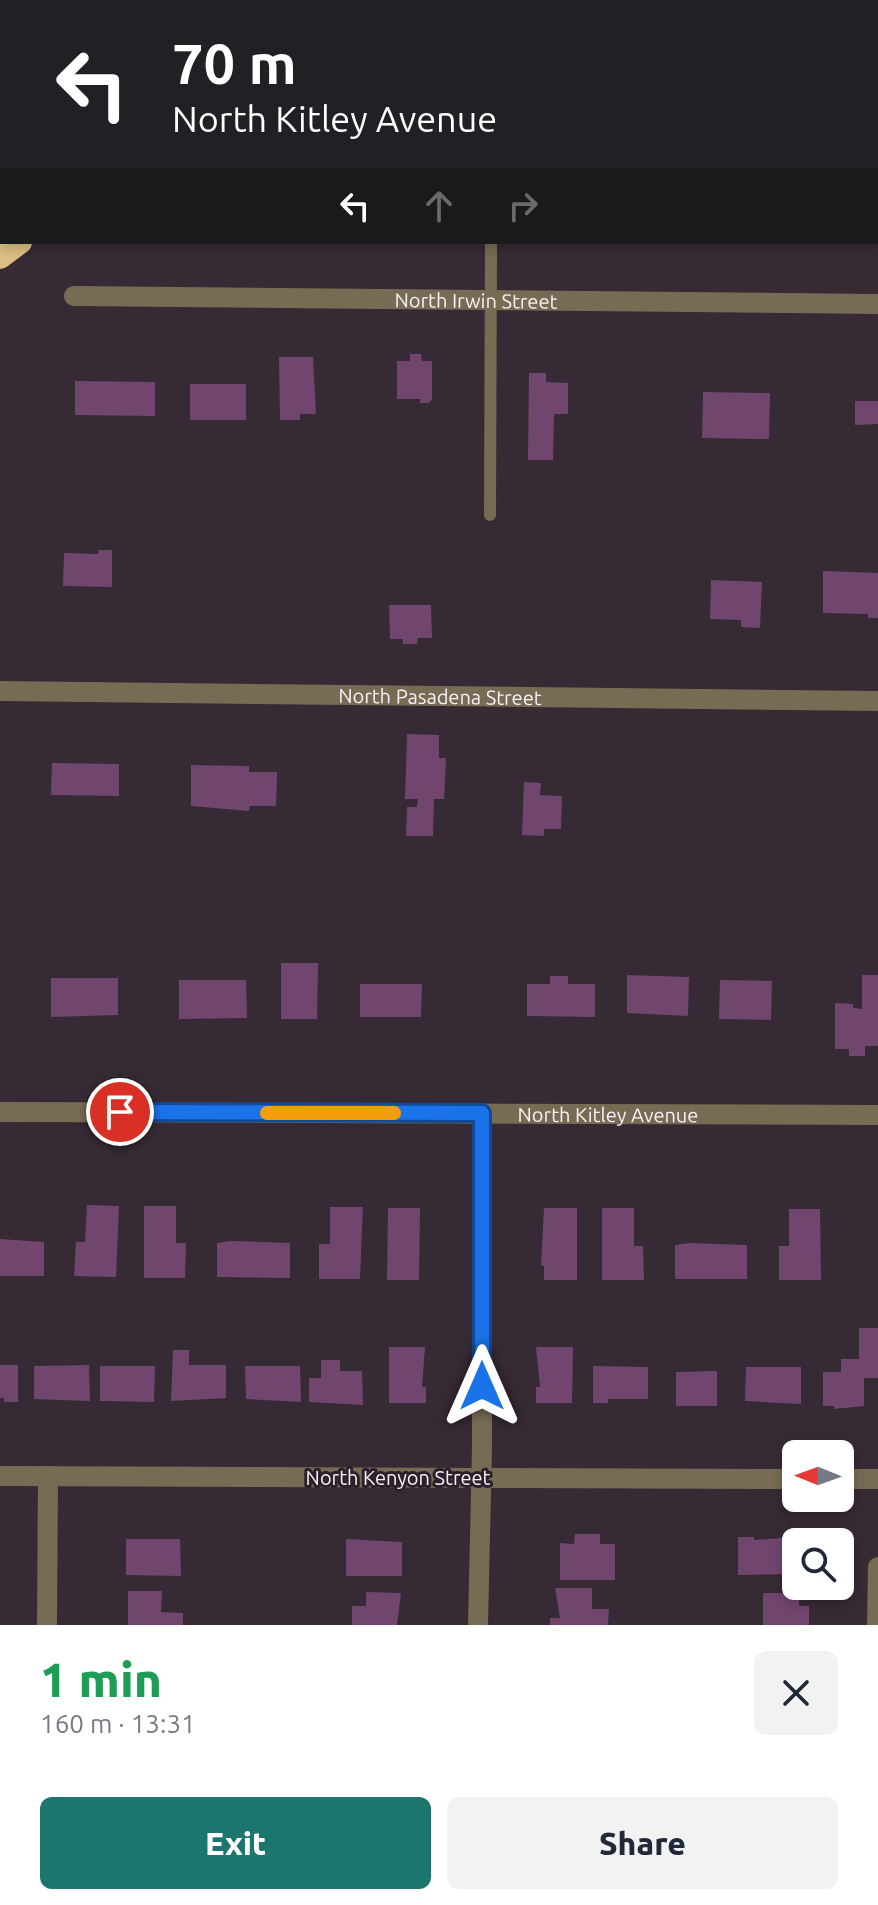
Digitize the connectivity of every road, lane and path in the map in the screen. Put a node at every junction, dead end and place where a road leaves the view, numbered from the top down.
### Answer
1 (17, 244) edge
2 (491, 244) edge
3 (0, 257) edge
4 (74, 296) dead end
5 (491, 301) junction
6 (878, 304) edge
7 (490, 515) dead end
8 (0, 691) edge
9 (878, 701) edge
10 (0, 1112) edge
11 (482, 1113) junction
12 (878, 1115) edge
13 (0, 1476) edge
14 (48, 1476) junction
15 (479, 1478) junction
16 (782, 1479) edge
17 (854, 1479) edge
18 (878, 1479) edge
19 (878, 1567) edge
20 (47, 1625) edge
21 (478, 1625) edge
22 (877, 1625) edge

1 - 3 highway
2 - 5 lane
4 - 5 street, North Irwin Street
5 - 6 street, North Irwin Street
5 - 7 lane
8 - 9 street, North Pasadena Street
10 - 11 street, North Kitley Avenue
11 - 12 street, North Kitley Avenue
11 - 15 street
13 - 14 street, North Kenyon Street
14 - 15 street, North Kenyon Street
14 - 20 street
15 - 16 street, North Kenyon Street
15 - 21 street
17 - 18 street
19 - 22 street

